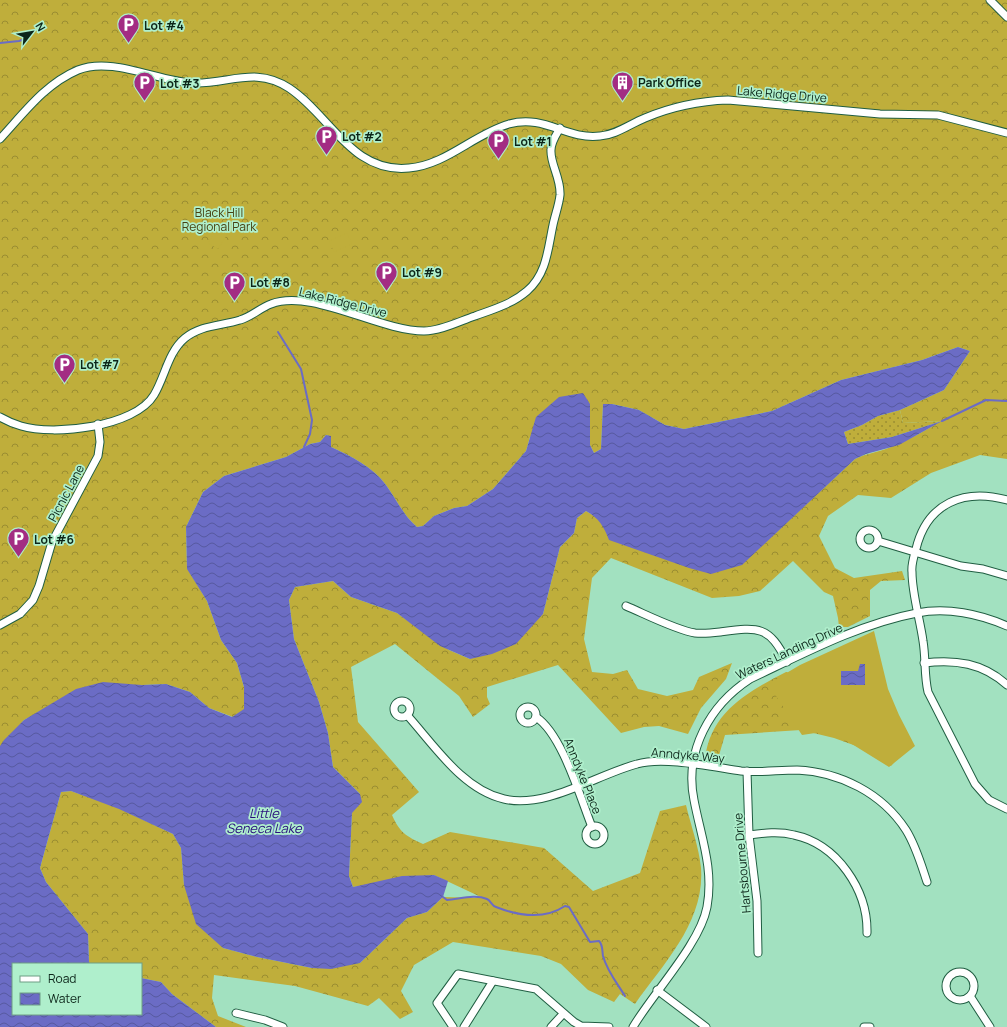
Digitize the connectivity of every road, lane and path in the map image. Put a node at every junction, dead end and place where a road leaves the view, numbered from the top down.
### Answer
1 (990, 0) edge
2 (1007, 17) edge
3 (560, 128) junction
4 (1007, 132) edge
5 (0, 139) edge
6 (0, 417) edge
7 (98, 424) junction
8 (1007, 500) edge
9 (878, 541) dead end
10 (915, 552) junction
11 (1007, 576) edge
12 (626, 606) dead end
13 (919, 613) junction
14 (0, 625) edge
15 (1007, 626) edge
16 (787, 662) junction
17 (924, 663) junction
18 (1007, 685) edge
19 (407, 715) dead end
20 (536, 717) dead end
21 (692, 765) junction
22 (747, 772) junction
23 (575, 786) junction
24 (1007, 809) edge
25 (592, 827) dead end
26 (749, 835) junction
27 (927, 882) dead end
28 (867, 933) dead end
29 (758, 953) dead end
30 (493, 981) junction
31 (657, 990) junction
32 (970, 996) dead end
33 (236, 1013) dead end
34 (563, 1014) junction
35 (283, 1027) edge
36 (453, 1027) edge
37 (464, 1027) edge
38 (551, 1027) edge
39 (609, 1027) edge
40 (632, 1027) edge
41 (706, 1027) edge
42 (864, 1027) edge
43 (870, 1027) edge
44 (990, 1027) edge

1 - 2 street
3 - 4 street, Lake Ridge Drive
3 - 5 street, Lake Ridge Drive
3 - 7 street, Lake Ridge Drive
6 - 7 street, Lake Ridge Drive
7 - 14 street, Picnic Lane
8 - 10 street
9 - 10 street
10 - 11 street
10 - 13 street
12 - 16 street
13 - 15 street, Waters Landing Drive
13 - 16 street, Waters Landing Drive
13 - 17 street
16 - 21 street, Waters Landing Drive
17 - 18 street
17 - 24 street
19 - 23 street, Anndyke Way
20 - 23 street, Anndyke Place
21 - 22 street, Anndyke Way
21 - 23 street, Anndyke Way
21 - 31 street, Waters Landing Drive
22 - 26 street, Hartsbourne Drive
22 - 27 street, Anndyke Way
23 - 25 street, Anndyke Place
26 - 28 street
26 - 29 street, Hartsbourne Drive
30 - 34 street
30 - 36 street
30 - 37 street
31 - 40 street, Waters Landing Drive
31 - 41 street
32 - 44 street
33 - 35 street
34 - 38 street
34 - 39 street
42 - 43 street

